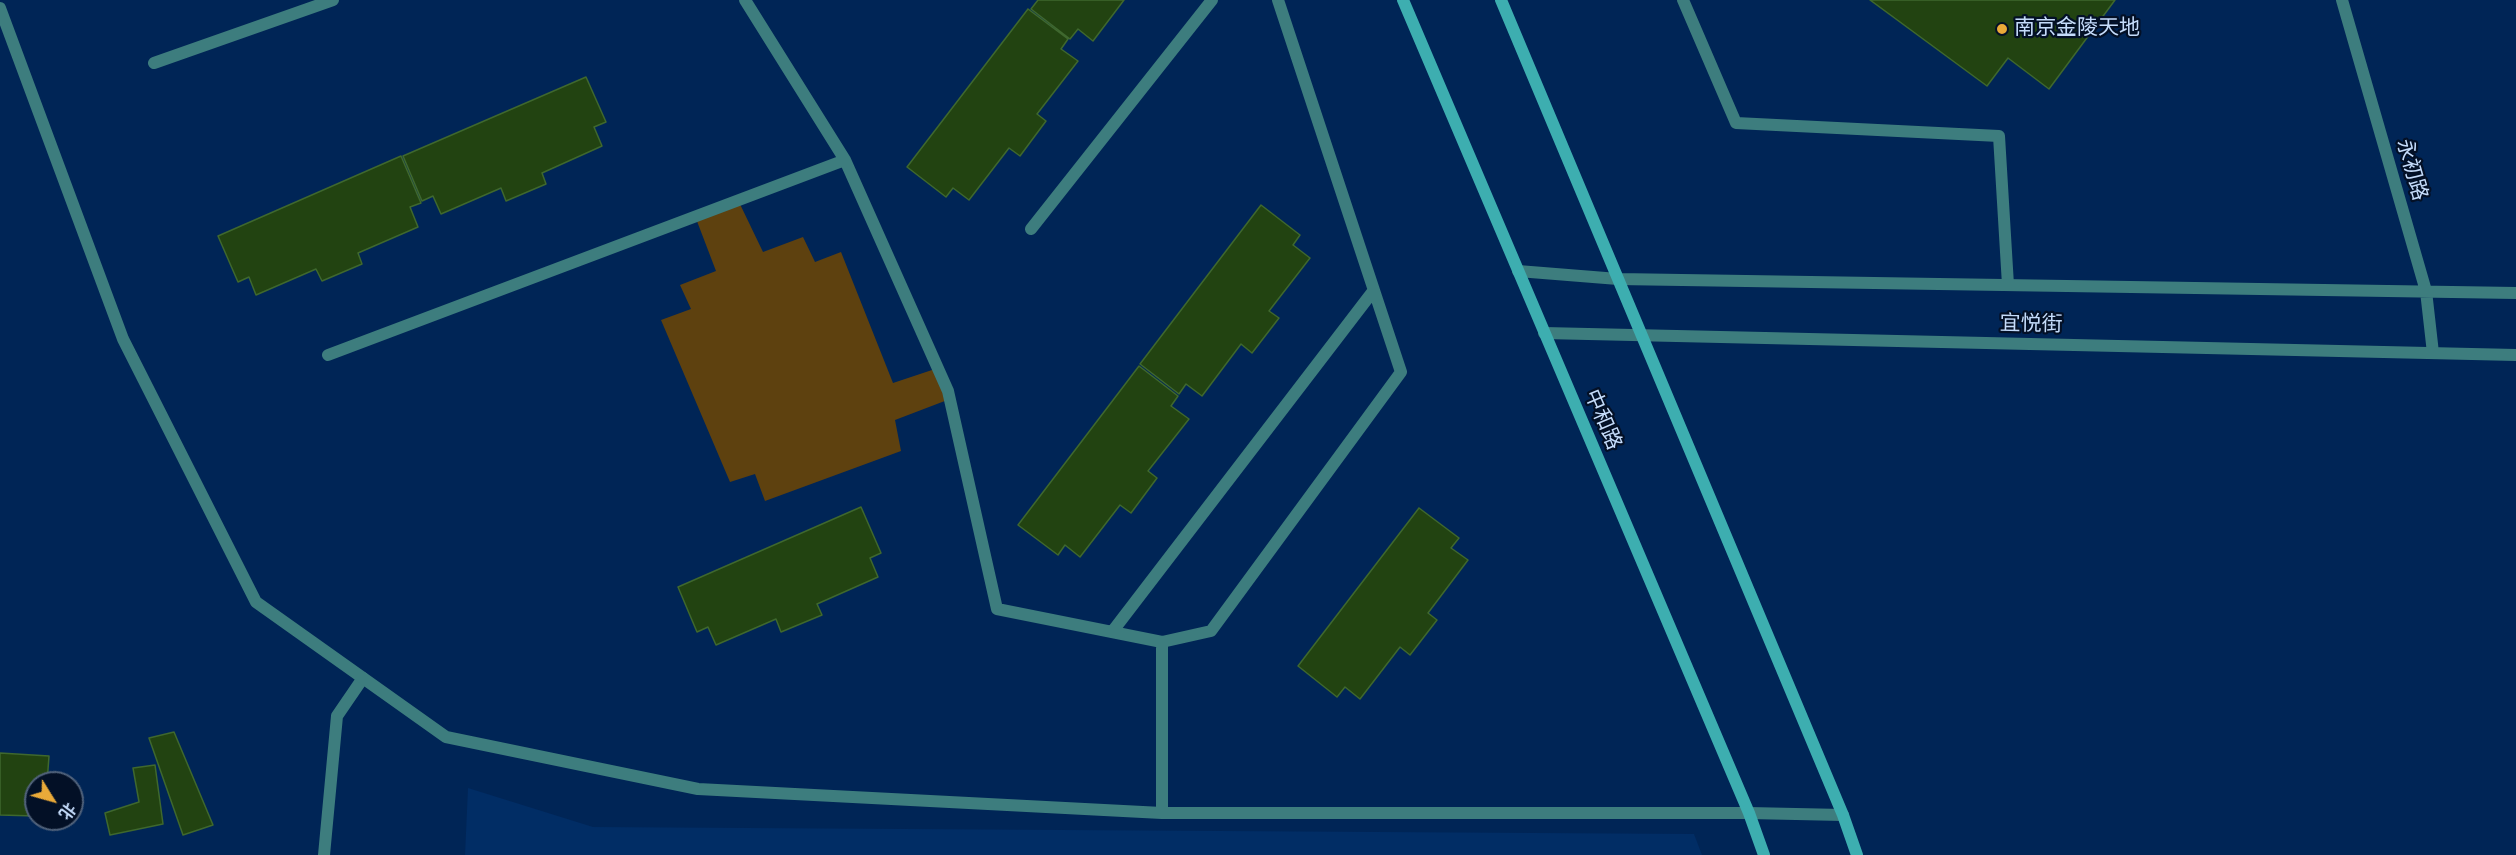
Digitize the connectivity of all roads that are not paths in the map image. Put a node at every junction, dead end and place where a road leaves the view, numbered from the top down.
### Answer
1 (333, 0) edge
2 (745, 0) edge
3 (1212, 0) edge
4 (1278, 0) edge
5 (1403, 0) edge
6 (1501, 0) edge
7 (1683, 0) edge
8 (2342, 0) edge
9 (0, 8) edge
10 (154, 63) dead end
11 (845, 160) junction
12 (1031, 230) dead end
13 (1518, 271) junction
14 (1618, 279) junction
15 (2008, 285) junction
16 (1374, 290) junction
17 (2426, 291) junction
18 (2516, 293) edge
19 (1545, 333) junction
20 (1642, 335) junction
21 (2433, 353) junction
22 (328, 355) dead end
23 (2516, 355) edge
24 (1112, 632) junction
25 (1162, 642) junction
26 (363, 678) junction
27 (1162, 813) junction
28 (1749, 813) junction
29 (1843, 815) junction
30 (324, 855) edge
31 (1764, 855) edge
32 (1857, 855) edge

1 - 10 street
2 - 11 street
3 - 12 street
4 - 16 street
5 - 13 main road, 中和路
6 - 14 main road
7 - 15 street
8 - 17 street, 永初路
9 - 26 street
11 - 22 street
11 - 24 street
13 - 14 street
13 - 19 main road, 中和路
14 - 15 street
14 - 20 main road
15 - 17 street
16 - 24 street
16 - 25 street
17 - 18 street
17 - 21 street, 永初路
19 - 20 street, 宜悦街
19 - 28 main road, 中和路
20 - 21 street, 宜悦街
20 - 29 main road
21 - 23 street, 宜悦街
24 - 25 street
25 - 27 street
26 - 27 street
26 - 30 street
27 - 28 street
28 - 29 street
28 - 31 main road, 中和路
29 - 32 main road

